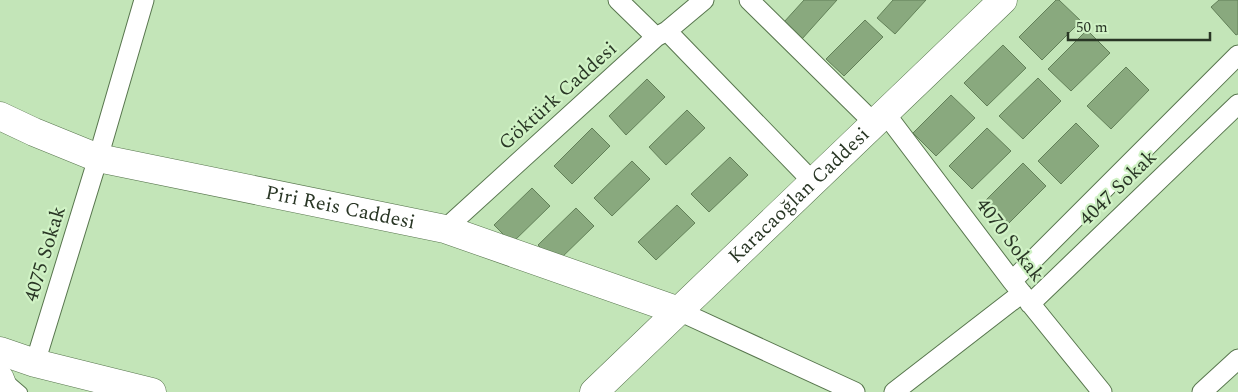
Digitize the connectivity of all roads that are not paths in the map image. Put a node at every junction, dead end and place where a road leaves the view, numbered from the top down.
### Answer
1 (144, 0) edge
2 (618, 0) edge
3 (704, 0) edge
4 (749, 0) edge
5 (1003, 0) edge
6 (662, 34) junction
7 (1238, 55) edge
8 (1238, 104) edge
9 (0, 116) edge
10 (880, 118) junction
11 (98, 158) junction
12 (813, 182) junction
13 (445, 229) junction
14 (1021, 293) junction
15 (679, 310) junction
16 (0, 351) edge
17 (1238, 359) edge
18 (35, 363) junction
19 (0, 374) edge
20 (0, 379) edge
21 (6, 392) edge
22 (22, 392) edge
23 (152, 392) edge
24 (594, 392) edge
25 (855, 392) edge
26 (894, 392) edge
27 (1102, 392) edge
28 (1202, 392) edge

1 - 11 street, 4075 Sokak
2 - 6 street
3 - 6 street, Göktürk Caddesi
4 - 10 street, 4070 Sokak
5 - 10 street, Karacaoğlan Caddesi
6 - 12 street
6 - 13 street, Göktürk Caddesi
7 - 14 street
8 - 14 street, 4047 Sokak
9 - 11 street, Piri Reis Caddesi
10 - 12 street, Karacaoğlan Caddesi
10 - 14 street, 4070 Sokak
11 - 13 street, Piri Reis Caddesi
11 - 18 street, 4075 Sokak
12 - 15 street, Karacaoğlan Caddesi
13 - 15 street, Piri Reis Caddesi
14 - 26 street
14 - 27 street, 4070 Sokak
15 - 24 street, Karacaoğlan Caddesi
15 - 25 street
16 - 18 street
17 - 28 street
18 - 23 street
19 - 22 lane
20 - 21 street

